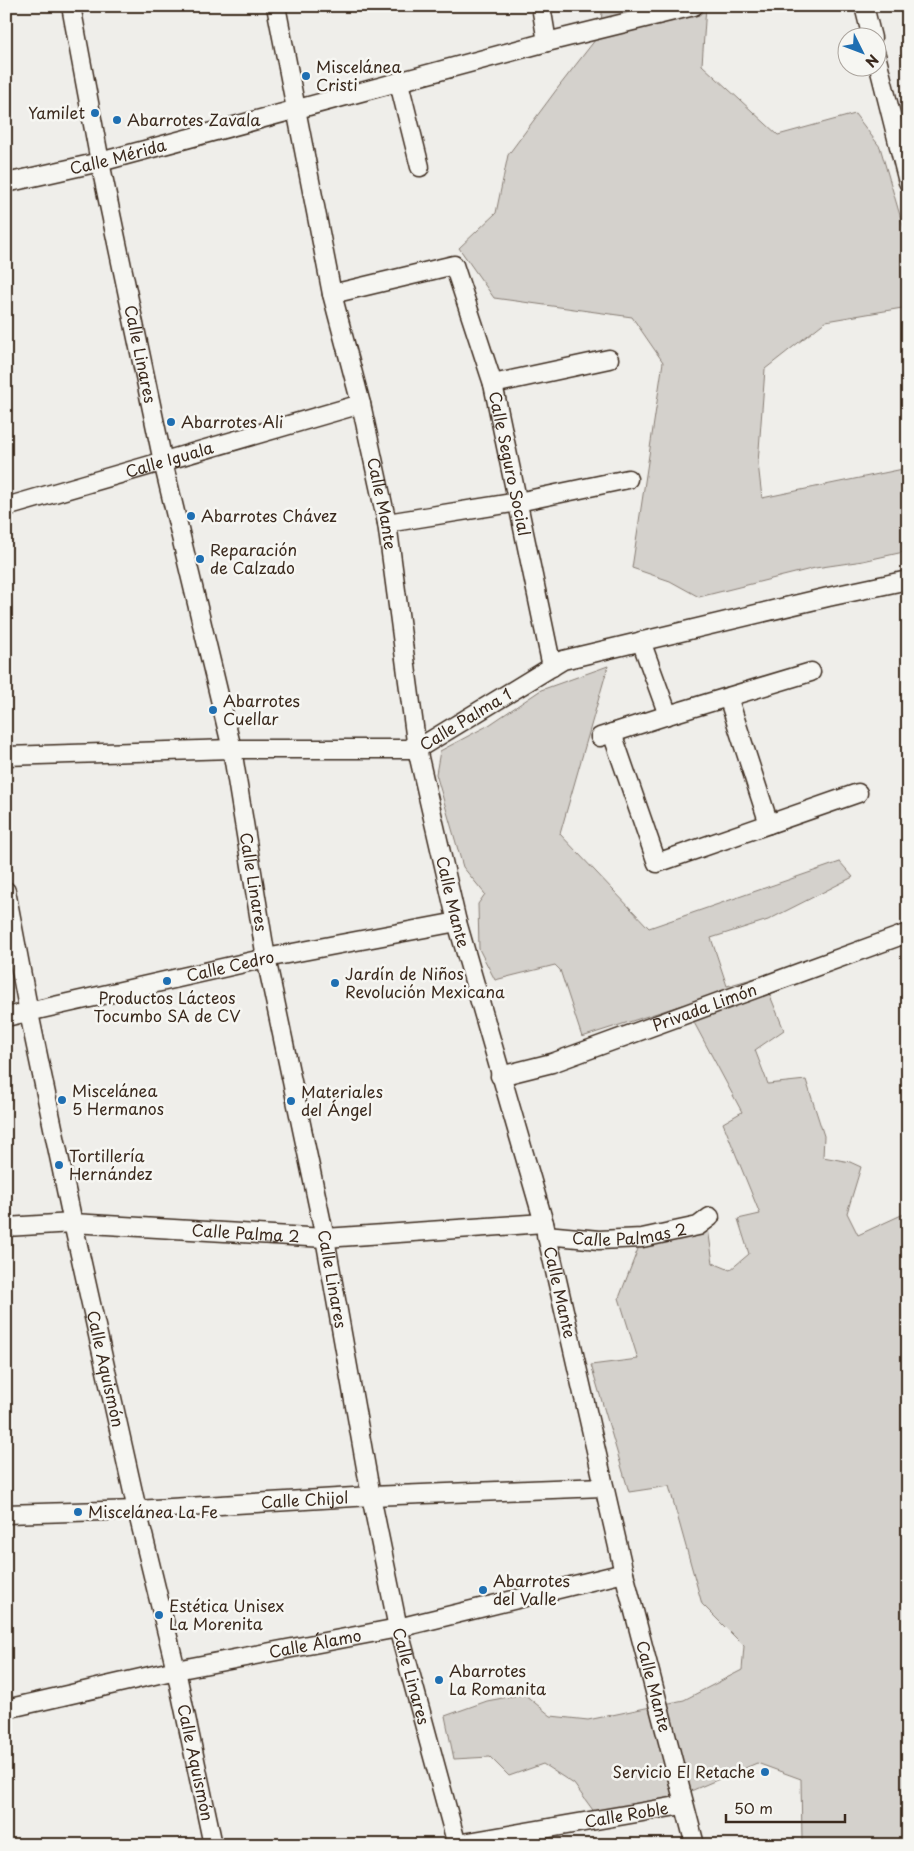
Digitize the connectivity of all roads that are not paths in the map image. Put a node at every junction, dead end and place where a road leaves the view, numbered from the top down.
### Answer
1 (71, 6) edge
2 (276, 6) edge
3 (541, 6) edge
4 (694, 6) edge
5 (864, 6) edge
6 (870, 28) edge
7 (547, 42) junction
8 (882, 78) edge
9 (399, 83) junction
10 (297, 109) junction
11 (100, 162) junction
12 (420, 167) dead end
13 (908, 182) edge
14 (6, 183) edge
15 (332, 294) junction
16 (609, 359) dead end
17 (493, 384) junction
18 (361, 404) junction
19 (163, 462) junction
20 (628, 479) dead end
21 (518, 502) junction
22 (6, 507) edge
23 (387, 523) junction
24 (908, 580) edge
25 (641, 642) junction
26 (552, 667) junction
27 (811, 672) dead end
28 (728, 697) junction
29 (668, 715) junction
30 (232, 749) junction
31 (417, 749) junction
32 (6, 756) edge
33 (858, 793) dead end
34 (769, 824) junction
35 (6, 891) edge
36 (457, 922) junction
37 (908, 933) edge
38 (266, 958) junction
39 (29, 1013) junction
40 (6, 1017) edge
41 (500, 1076) junction
42 (710, 1217) dead end
43 (73, 1223) junction
44 (6, 1227) edge
45 (545, 1229) junction
46 (325, 1238) junction
47 (603, 1487) junction
48 (371, 1496) junction
49 (137, 1510) junction
50 (6, 1514) edge
51 (624, 1573) junction
52 (398, 1628) junction
53 (176, 1670) junction
54 (6, 1709) edge
55 (683, 1805) junction
56 (455, 1844) edge
57 (212, 1845) edge
58 (695, 1845) edge

1 - 11 street, Calle Linares
2 - 10 street, Calle Mante
3 - 7 street
4 - 7 street, Calle Mérida
5 - 6 street
7 - 9 street, Calle Mérida
8 - 13 street
9 - 10 street, Calle Mérida
9 - 12 street
10 - 11 street, Calle Mérida
10 - 15 street, Calle Mante
11 - 14 street, Calle Mérida
11 - 19 street, Calle Linares
15 - 17 street, Calle Seguro Social
15 - 18 street, Calle Mante
16 - 17 street
17 - 21 street, Calle Seguro Social
18 - 19 street, Calle Iguala
18 - 23 street, Calle Mante
19 - 22 street, Calle Iguala
19 - 30 street, Calle Linares
20 - 21 street
21 - 23 street
21 - 26 street, Calle Seguro Social
23 - 31 street, Calle Mante
24 - 25 street, Calle Palma 1
25 - 26 street, Calle Palma 1
25 - 29 street
26 - 31 street, Calle Palma 1
27 - 28 street
28 - 29 street
28 - 34 street
29 - 34 street
30 - 31 street, Calle Palma 1
30 - 32 street, Calle Palma 1
30 - 38 street, Calle Linares
31 - 36 street, Calle Mante
33 - 34 street
35 - 39 street, Calle Aquismón
36 - 38 street, Calle Cedro
36 - 41 street, Calle Mante
37 - 41 street, Privada Limón
38 - 39 street, Calle Cedro
38 - 46 street, Calle Linares
39 - 40 street, Calle Cedro
39 - 43 street, Calle Aquismón
41 - 45 street, Calle Mante
42 - 45 street, Calle Palmas 2
43 - 44 street, Calle Palma 2
43 - 46 street, Calle Palma 2
43 - 49 street, Calle Aquismón
45 - 46 street, Calle Palma 2
45 - 47 street, Calle Mante
46 - 48 street, Calle Linares
47 - 48 street, Calle Chijol
47 - 51 street, Calle Mante
48 - 49 street, Calle Chijol
48 - 52 street, Calle Linares
49 - 50 street, Calle Chijol
49 - 53 street, Calle Aquismón
51 - 52 street, Calle Álamo
51 - 55 street, Calle Mante
52 - 53 street, Calle Álamo
52 - 56 street, Calle Linares
53 - 54 street, Calle Álamo
53 - 57 street, Calle Aquismón
55 - 56 street, Calle Roble
55 - 58 street, Calle Mante

